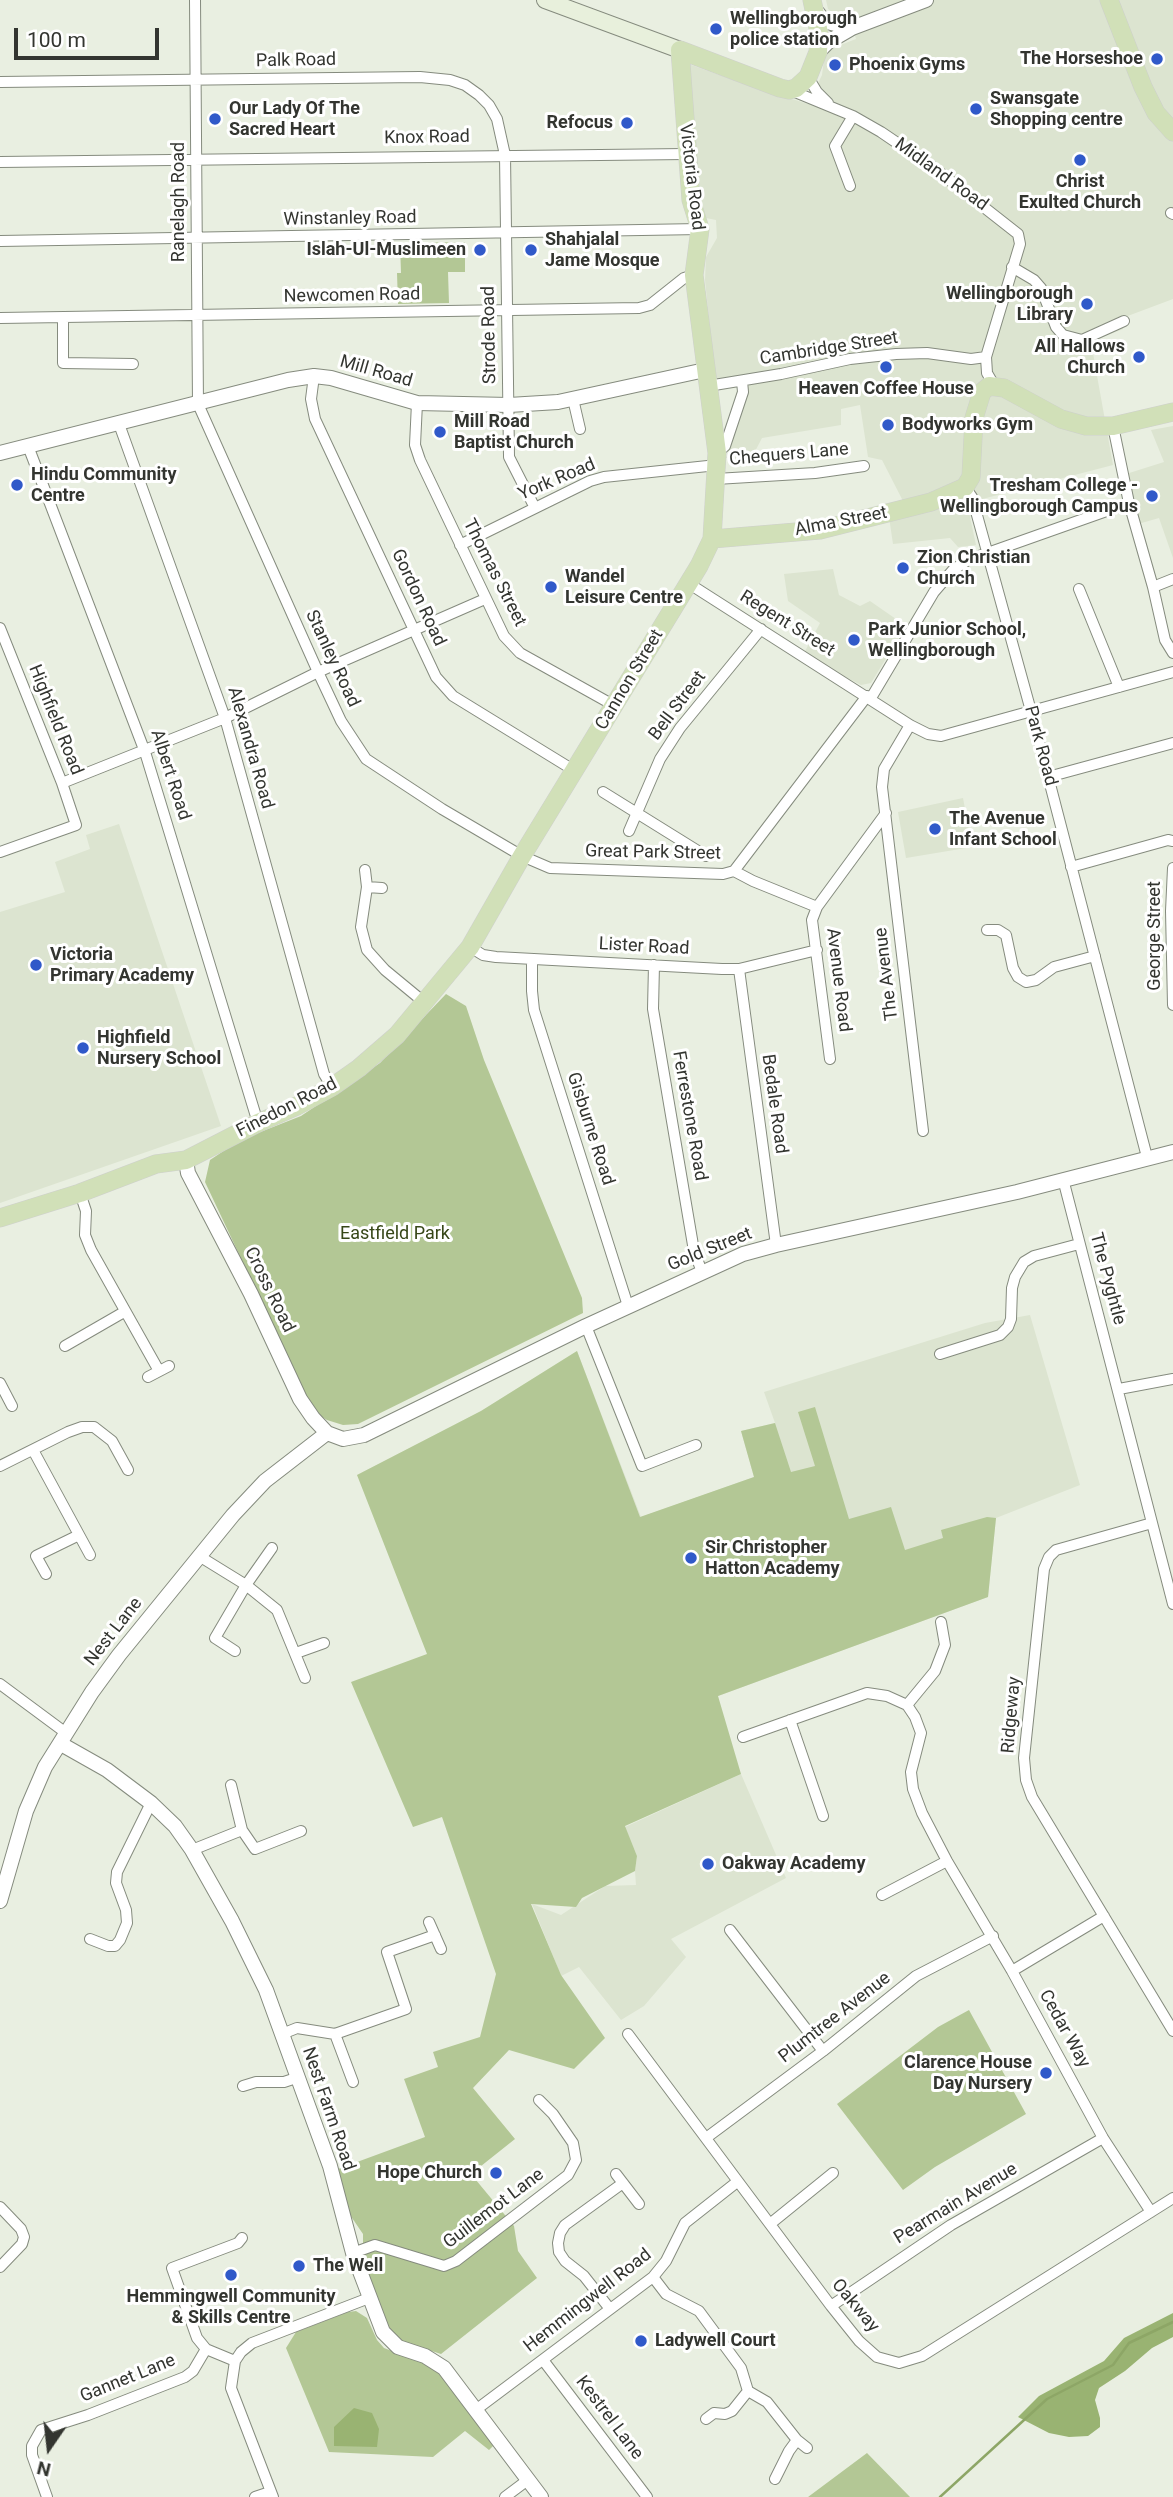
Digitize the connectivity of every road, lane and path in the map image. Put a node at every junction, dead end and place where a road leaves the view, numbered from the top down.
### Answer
1 (195, 0) edge
2 (545, 0) edge
3 (926, 0) edge
4 (1110, 0) edge
5 (813, 4) edge
6 (852, 28) junction
7 (680, 50) junction
8 (818, 52) junction
9 (808, 78) junction
10 (196, 80) junction
11 (0, 82) edge
12 (789, 90) junction
13 (830, 105) junction
14 (853, 116) junction
15 (1173, 132) edge
16 (686, 154) junction
17 (505, 155) junction
18 (196, 159) junction
19 (0, 162) edge
20 (850, 186) dead end
21 (700, 229) junction
22 (506, 234) junction
23 (197, 238) junction
24 (0, 241) edge
25 (1012, 267) junction
26 (694, 275) junction
27 (507, 312) junction
28 (197, 316) junction
29 (0, 318) edge
30 (63, 318) junction
31 (1124, 321) dead end
32 (986, 357) junction
33 (133, 364) dead end
34 (314, 376) junction
35 (706, 378) junction
36 (742, 381) junction
37 (994, 386) junction
38 (573, 399) junction
39 (417, 403) junction
40 (198, 404) junction
41 (509, 405) junction
42 (1173, 412) edge
43 (119, 424) junction
44 (1113, 426) junction
45 (580, 429) dead end
46 (28, 446) junction
47 (0, 453) edge
48 (717, 466) junction
49 (864, 466) dead end
50 (965, 487) junction
51 (1129, 503) junction
52 (535, 508) junction
53 (712, 539) junction
54 (460, 545) junction
55 (988, 555) junction
56 (1173, 579) edge
57 (688, 583) junction
58 (1153, 587) junction
59 (1079, 589) dead end
60 (485, 599) junction
61 (0, 628) edge
62 (761, 629) junction
63 (415, 631) junction
64 (1173, 653) edge
65 (318, 672) junction
66 (1173, 672) edge
67 (1119, 687) junction
68 (869, 697) junction
69 (615, 706) junction
70 (1031, 711) junction
71 (225, 718) junction
72 (910, 725) junction
73 (1173, 743) edge
74 (145, 752) junction
75 (575, 771) junction
76 (1048, 778) junction
77 (62, 783) junction
78 (603, 792) dead end
79 (636, 813) junction
80 (886, 813) junction
81 (629, 831) dead end
82 (1173, 841) edge
83 (0, 852) edge
84 (522, 856) junction
85 (706, 856) dead end
86 (1071, 867) junction
87 (1173, 869) edge
88 (365, 870) dead end
89 (734, 871) junction
90 (368, 887) junction
91 (382, 887) dead end
92 (817, 907) junction
93 (987, 930) dead end
94 (470, 947) junction
95 (817, 950) junction
96 (1095, 956) junction
97 (533, 959) junction
98 (654, 965) junction
99 (738, 969) junction
100 (425, 1003) junction
101 (1173, 1004) edge
102 (830, 1059) dead end
103 (332, 1087) junction
104 (258, 1123) junction
105 (923, 1131) dead end
106 (1173, 1152) edge
107 (1147, 1157) junction
108 (186, 1160) junction
109 (1063, 1179) junction
110 (80, 1193) junction
111 (0, 1218) edge
112 (1079, 1244) junction
113 (776, 1245) junction
114 (702, 1272) junction
115 (628, 1306) junction
116 (124, 1312) junction
117 (586, 1326) junction
118 (65, 1346) dead end
119 (940, 1354) dead end
120 (148, 1377) dead end
121 (1173, 1379) edge
122 (0, 1384) edge
123 (1119, 1389) junction
124 (12, 1406) dead end
125 (327, 1433) junction
126 (696, 1445) dead end
127 (33, 1450) junction
128 (0, 1466) edge
129 (128, 1470) dead end
130 (1152, 1523) junction
131 (79, 1535) junction
132 (272, 1548) dead end
133 (90, 1555) dead end
134 (200, 1556) junction
135 (46, 1574) dead end
136 (246, 1585) junction
137 (1173, 1604) edge
138 (940, 1622) dead end
139 (324, 1643) dead end
140 (235, 1651) dead end
141 (296, 1653) junction
142 (304, 1678) dead end
143 (0, 1684) edge
144 (907, 1705) junction
145 (790, 1720) junction
146 (743, 1737) dead end
147 (64, 1738) junction
148 (230, 1785) dead end
149 (151, 1803) junction
150 (823, 1816) dead end
151 (242, 1830) junction
152 (301, 1831) dead end
153 (192, 1850) junction
154 (947, 1861) junction
155 (882, 1895) dead end
156 (0, 1901) edge
157 (1104, 1916) junction
158 (429, 1922) dead end
159 (730, 1930) dead end
160 (435, 1935) junction
161 (993, 1936) junction
162 (89, 1939) dead end
163 (441, 1949) dead end
164 (1012, 1971) junction
165 (1173, 2031) edge
166 (282, 2034) junction
167 (335, 2034) junction
168 (628, 2034) dead end
169 (823, 2051) junction
170 (296, 2078) junction
171 (353, 2082) dead end
172 (243, 2087) dead end
173 (539, 2099) dead end
174 (706, 2138) junction
175 (1104, 2138) junction
176 (833, 2173) dead end
177 (737, 2182) junction
178 (1173, 2198) edge
179 (639, 2204) dead end
180 (0, 2207) edge
181 (1151, 2212) junction
182 (770, 2224) junction
183 (242, 2238) dead end
184 (353, 2253) junction
185 (0, 2267) edge
186 (653, 2277) junction
187 (369, 2298) junction
188 (831, 2306) junction
189 (610, 2309) junction
190 (206, 2349) junction
191 (543, 2360) junction
192 (235, 2361) junction
193 (748, 2391) junction
194 (477, 2409) junction
195 (706, 2419) dead end
196 (797, 2441) junction
197 (807, 2448) dead end
198 (768, 2465) dead end
199 (528, 2479) junction
200 (271, 2494) edge
201 (47, 2497) edge
202 (255, 2497) edge
203 (505, 2497) edge
204 (541, 2497) edge
205 (647, 2497) edge

1 - 10 street, Ranelagh Road
2 - 7 main road, Midland Road
3 - 6 street
4 - 15 main road
5 - 6 street
5 - 8 main road
6 - 8 street
7 - 12 main road, Midland Road
7 - 16 main road, Victoria Road
8 - 9 main road
9 - 12 main road
9 - 13 street, Midland Road
10 - 11 street, Palk Road
10 - 17 street, Palk Road
10 - 18 street, Ranelagh Road
12 - 13 street, Midland Road
13 - 14 street, Midland Road
14 - 20 street
14 - 25 street, Midland Road
16 - 17 street, Knox Road
16 - 21 main road, Victoria Road
17 - 18 street, Knox Road
17 - 22 street, Strode Road
18 - 19 street, Knox Road
18 - 23 street, Ranelagh Road
21 - 22 street, Winstanley Road
21 - 26 main road, Victoria Road
22 - 23 street, Winstanley Road
22 - 27 street, Strode Road
23 - 24 street, Winstanley Road
23 - 28 street, Ranelagh Road
25 - 31 street
25 - 32 street
26 - 27 street, Newcomen Road
26 - 35 main road, Victoria Road
27 - 28 street, Newcomen Road
27 - 41 street, Strode Road
28 - 30 street, Newcomen Road
28 - 40 street, Ranelagh Road
29 - 30 street, Newcomen Road
30 - 33 street
32 - 36 street, Cambridge Street
32 - 37 street
34 - 39 street, Mill Road
34 - 40 street, Mill Road
34 - 63 street, Gordon Road
35 - 36 street, Cambridge Street
35 - 38 street, Mill Road
35 - 48 main road, Cannon Street
36 - 48 street, Cannon Street
37 - 44 main road
37 - 50 main road
38 - 41 street, Mill Road
38 - 45 street
39 - 41 street, Mill Road
39 - 54 street, Thomas Street
40 - 43 street, Mill Road
40 - 65 street, Stanley Road
41 - 52 street, Strode Road
42 - 44 main road
43 - 46 street, Mill Road
43 - 71 street, Alexandra Road
44 - 51 street
46 - 47 street, Mill Road
46 - 74 street, Albert Road
48 - 49 street, Chequers Lane
48 - 52 street, York Road
48 - 53 main road, Cannon Street
50 - 53 main road, Alma Street
50 - 55 street, Park Road
51 - 55 street, Great Park Street
51 - 58 street
52 - 54 street, York Road
53 - 57 main road, Cannon Street
54 - 60 street, Thomas Street
55 - 68 street, Great Park Street
55 - 70 street, Park Road
56 - 58 street
57 - 62 street, Regent Street
57 - 69 main road, Cannon Street
58 - 64 street
59 - 67 street
60 - 63 street
60 - 69 street, Thomas Street
61 - 77 street, Highfield Road
62 - 68 street, Regent Street
62 - 79 street, Bell Street
63 - 65 street
63 - 75 street, Gordon Road
65 - 71 street
65 - 84 street, Stanley Road
66 - 67 street, Regent Street
67 - 70 street, Regent Street
68 - 72 street, Regent Street
68 - 89 street, Great Park Street
69 - 75 main road, Cannon Street
70 - 72 street, Regent Street
70 - 76 street, Park Road
71 - 74 street
71 - 103 street, Alexandra Road
72 - 80 street, The Avenue
73 - 76 street
74 - 77 street
74 - 104 street, Albert Road
75 - 84 main road, Cannon Street
76 - 86 street, Park Road
77 - 83 street, Highfield Road
78 - 79 street
79 - 81 street, Bell Street
79 - 85 street
80 - 92 street
80 - 105 street, The Avenue
82 - 86 street
84 - 89 street, Great Park Street
84 - 94 main road, Finedon Road
86 - 96 street, Park Road
87 - 101 street, George Street
88 - 90 street
89 - 92 street
90 - 91 street
90 - 100 street
92 - 95 street, Avenue Road
93 - 96 street
94 - 97 street, Lister Road
94 - 100 main road, Finedon Road
95 - 99 street, Lister Road
95 - 102 street, Avenue Road
96 - 107 street, Park Road
97 - 98 street, Lister Road
97 - 115 street, Gisburne Road
98 - 99 street, Lister Road
98 - 114 street, Ferrestone Road
99 - 113 street, Bedale Road
100 - 103 main road, Finedon Road
103 - 104 main road, Finedon Road
104 - 108 main road, Finedon Road
106 - 107 street, Gold Street
107 - 109 street, Gold Street
108 - 110 main road, Finedon Road
108 - 125 street, Cross Road
109 - 112 street, The Pyghtle
109 - 113 street, Gold Street
110 - 111 main road, Finedon Road
110 - 116 street
112 - 119 street
112 - 123 street, The Pyghtle
113 - 114 street, Gold Street
114 - 115 street, Gold Street
115 - 117 street, Gold Street
116 - 118 street
116 - 120 street
117 - 125 street, Gold Street
117 - 126 street
121 - 123 street
122 - 124 street
123 - 130 street, The Pyghtle
125 - 134 street, Nest Lane
127 - 128 street
127 - 129 street
127 - 131 street
130 - 137 street, The Pyghtle
130 - 157 street, Ridgeway
131 - 133 street
131 - 135 street
132 - 136 street
134 - 136 street
134 - 147 street, Nest Lane
136 - 140 street
136 - 141 street
138 - 144 street
139 - 141 street
141 - 142 street
143 - 147 street
144 - 145 street
144 - 154 street, Cedar Way
145 - 146 street
145 - 150 street
147 - 149 street, Nest Farm Road
147 - 156 street, Nest Lane
148 - 151 street
149 - 153 street, Nest Farm Road
149 - 162 street
151 - 152 street
151 - 153 street
153 - 166 street, Nest Farm Road
154 - 155 street
154 - 161 street, Cedar Way
157 - 164 street
157 - 165 street, Ridgeway
158 - 160 street
159 - 169 street
160 - 163 street
160 - 167 street
161 - 164 street, Cedar Way
161 - 169 street, Plumtree Avenue
164 - 175 street, Cedar Way
166 - 167 street
166 - 170 street, Nest Farm Road
167 - 171 street
168 - 174 street, Oakway
169 - 174 street, Plumtree Avenue
170 - 172 street
170 - 184 street, Nest Farm Road
173 - 184 street, Guillemot Lane
174 - 177 street, Oakway
175 - 181 street, Cedar Way
175 - 188 street, Pearmain Avenue
176 - 182 street
177 - 182 street, Oakway
177 - 186 street, Hemmingwell Road
178 - 181 street, Oakway
179 - 189 street
180 - 185 street
181 - 188 street, Oakway
182 - 188 street, Oakway
183 - 190 street
184 - 187 street, Nest Farm Road
186 - 189 street, Hemmingwell Road
186 - 193 street
187 - 192 street
187 - 194 street, Nest Farm Road
189 - 191 street, Hemmingwell Road
190 - 192 street
190 - 201 street, Gannet Lane
191 - 194 street, Hemmingwell Road
191 - 205 street, Kestrel Lane
192 - 200 street
193 - 195 street
193 - 196 street
194 - 199 street, Nest Farm Road
196 - 197 street
196 - 198 street
199 - 203 street
199 - 204 street, Nest Farm Road
200 - 202 street

